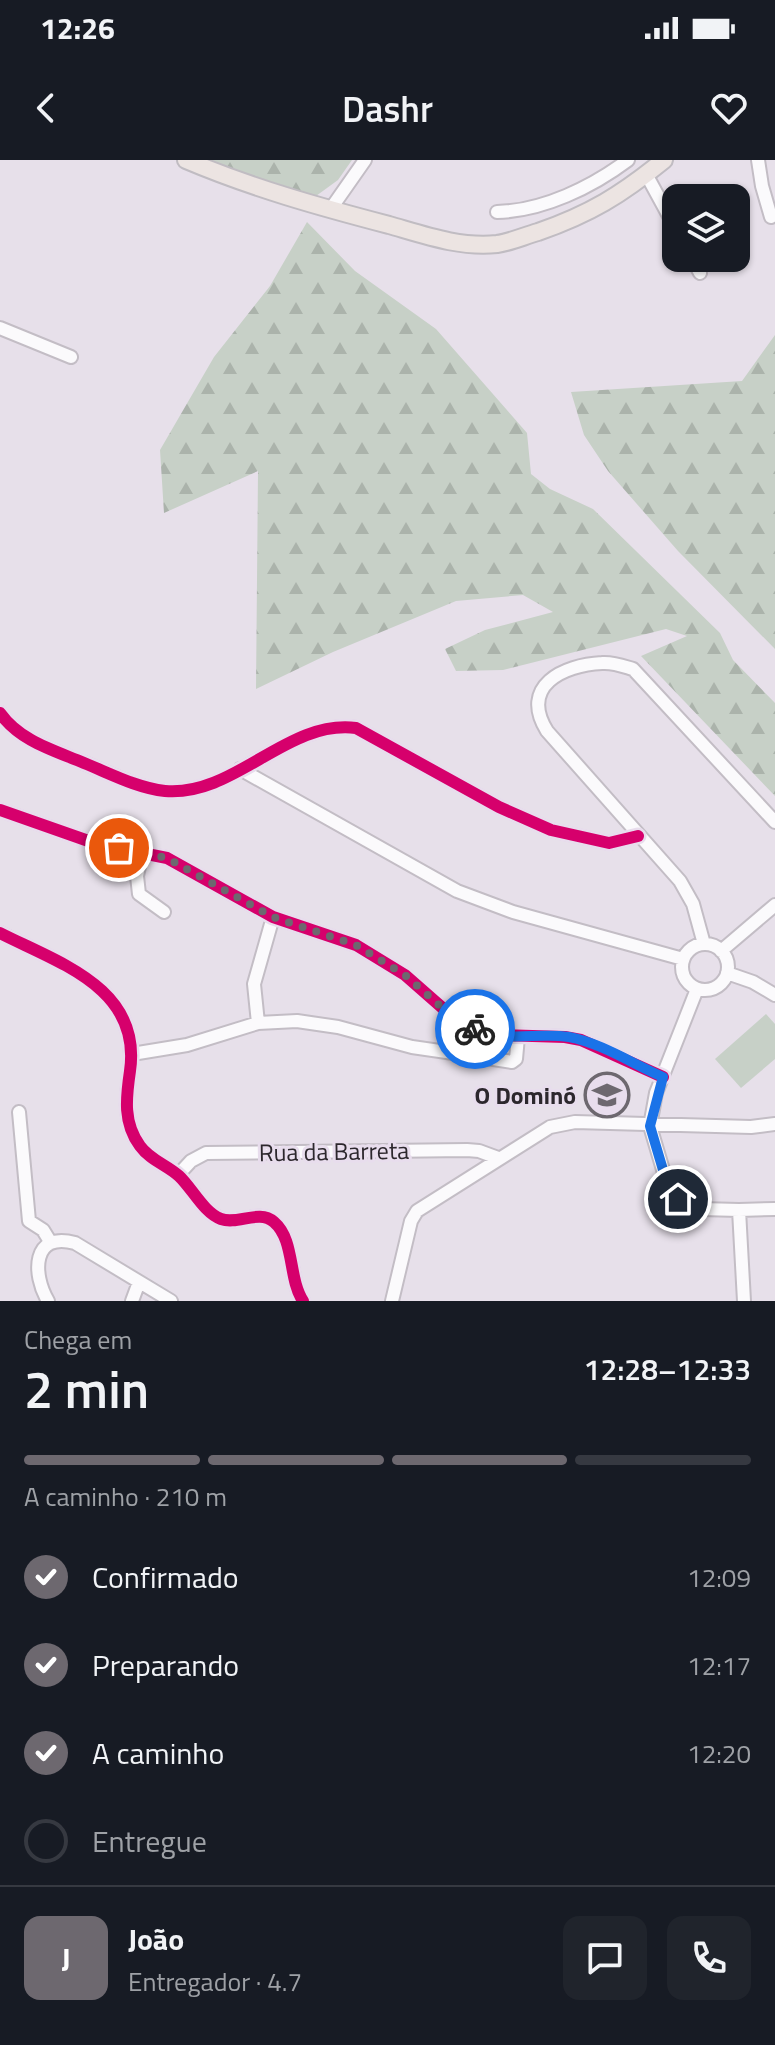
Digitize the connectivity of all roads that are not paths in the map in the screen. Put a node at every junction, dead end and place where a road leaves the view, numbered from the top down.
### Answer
1 (186, 160) edge
2 (365, 160) edge
3 (628, 160) edge
4 (664, 160) edge
5 (758, 160) edge
6 (646, 174) junction
7 (662, 203) edge
8 (330, 210) junction
9 (497, 212) dead end
10 (771, 217) dead end
11 (0, 328) edge
12 (71, 357) dead end
13 (0, 713) edge
14 (240, 769) junction
15 (0, 810) edge
16 (775, 822) edge
17 (638, 836) junction
18 (142, 852) junction
19 (775, 905) edge
20 (164, 912) dead end
21 (273, 917) junction
22 (0, 933) edge
23 (704, 944) junction
24 (721, 951) junction
25 (683, 959) junction
26 (727, 973) junction
27 (697, 989) junction
28 (775, 995) edge
29 (258, 1023) junction
30 (474, 1029) junction
31 (518, 1037) junction
32 (132, 1054) junction
33 (467, 1055) junction
34 (663, 1077) junction
35 (19, 1112) dead end
36 (775, 1124) edge
37 (650, 1126) junction
38 (498, 1158) junction
39 (178, 1175) junction
40 (775, 1209) edge
41 (739, 1210) junction
42 (51, 1243) junction
43 (139, 1282) junction
44 (48, 1301) edge
45 (132, 1301) edge
46 (171, 1301) edge
47 (303, 1301) edge
48 (392, 1301) edge
49 (744, 1301) edge

1 - 8 main road
2 - 8 street
3 - 9 street
4 - 6 main road
5 - 10 street
6 - 7 street
6 - 8 main road
11 - 12 street
13 - 14 street
14 - 17 street
14 - 25 street
15 - 18 street
16 - 17 street
17 - 23 street
18 - 20 street
18 - 21 street
19 - 24 street
21 - 29 street
21 - 30 street
22 - 32 street
23 - 24 street
23 - 25 street
24 - 26 street
25 - 27 street
26 - 27 street
26 - 28 street
27 - 34 street
29 - 32 street
29 - 33 street
30 - 31 street
30 - 33 street
31 - 33 street
31 - 34 street
32 - 39 street
34 - 37 street
35 - 42 street
36 - 37 street
37 - 38 street
37 - 41 street
38 - 39 street, Rua da Barreta
38 - 48 street
39 - 47 street
40 - 41 street
41 - 49 street
42 - 43 street
42 - 44 street
43 - 45 street
43 - 46 street

